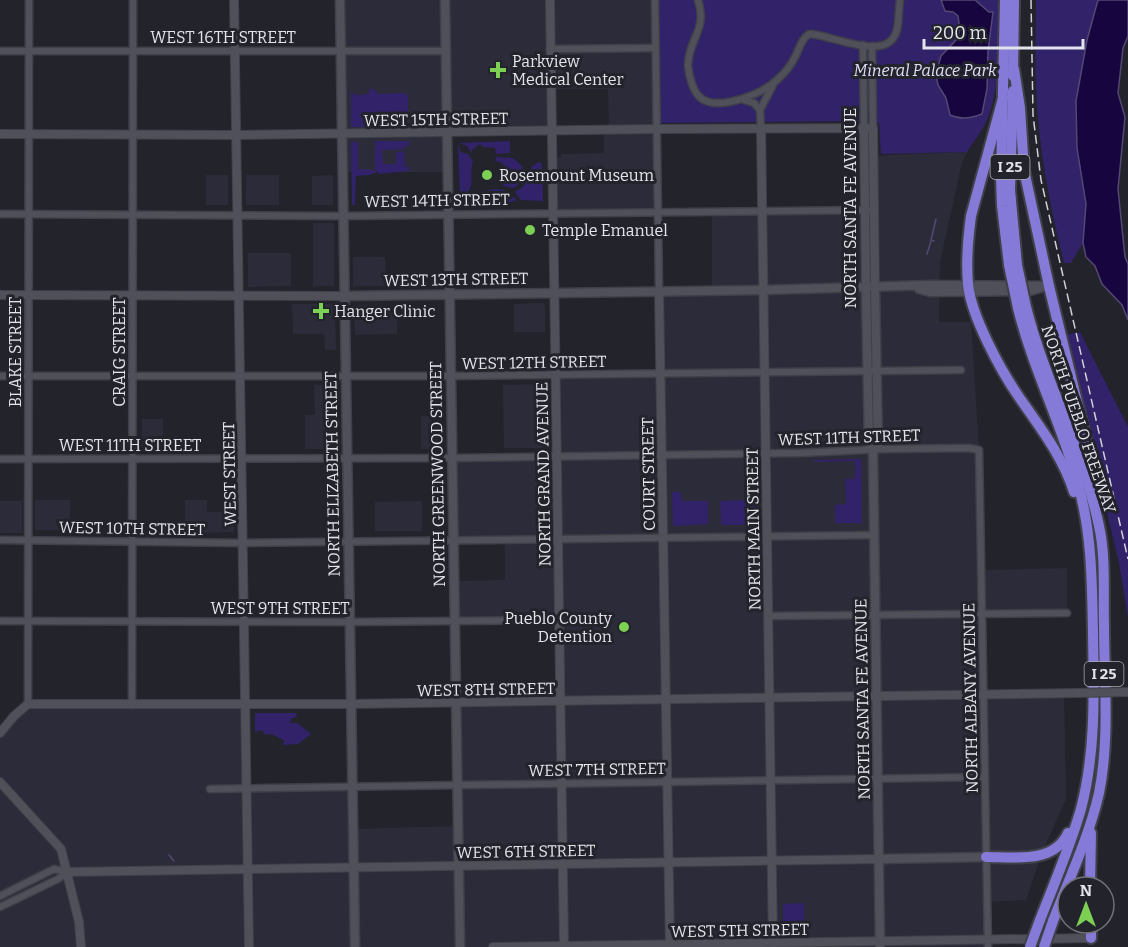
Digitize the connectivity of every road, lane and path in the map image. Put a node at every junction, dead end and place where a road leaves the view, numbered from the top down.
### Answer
1 (28, 0) edge
2 (134, 0) edge
3 (234, 0) edge
4 (340, 0) edge
5 (445, 0) edge
6 (550, 0) edge
7 (655, 0) edge
8 (699, 0) edge
9 (900, 0) edge
10 (1005, 0) edge
11 (1014, 0) edge
12 (863, 45) junction
13 (872, 46) junction
14 (655, 48) junction
15 (550, 49) junction
16 (0, 51) edge
17 (28, 51) junction
18 (134, 51) junction
19 (234, 51) junction
20 (341, 51) junction
21 (446, 51) junction
22 (1014, 69) junction
23 (774, 83) junction
24 (1003, 98) junction
25 (742, 100) junction
26 (760, 110) junction
27 (657, 129) junction
28 (761, 129) junction
29 (868, 129) junction
30 (551, 130) junction
31 (447, 132) junction
32 (341, 133) junction
33 (0, 134) edge
34 (28, 135) junction
35 (134, 135) junction
36 (236, 135) junction
37 (763, 210) junction
38 (864, 210) junction
39 (874, 210) junction
40 (658, 211) junction
41 (552, 212) junction
42 (448, 213) junction
43 (0, 214) edge
44 (133, 214) junction
45 (28, 215) junction
46 (237, 215) junction
47 (343, 216) junction
48 (1013, 265) junction
49 (1048, 286) junction
50 (871, 288) junction
51 (969, 288) junction
52 (764, 290) junction
53 (659, 291) junction
54 (553, 292) junction
55 (449, 294) junction
56 (0, 295) edge
57 (29, 296) junction
58 (133, 296) junction
59 (239, 296) junction
60 (344, 296) junction
61 (1022, 308) junction
62 (961, 370) dead end
63 (871, 371) junction
64 (765, 372) junction
65 (660, 374) junction
66 (555, 375) junction
67 (0, 376) edge
68 (28, 376) junction
69 (451, 376) junction
70 (133, 377) junction
71 (241, 377) junction
72 (346, 377) junction
73 (979, 450) joint
74 (873, 451) junction
75 (766, 453) junction
76 (661, 455) junction
77 (348, 456) junction
78 (556, 456) junction
79 (242, 458) junction
80 (452, 458) junction
81 (0, 459) edge
82 (29, 459) junction
83 (132, 459) junction
84 (1100, 527) junction
85 (875, 535) junction
86 (663, 536) junction
87 (767, 536) junction
88 (557, 539) junction
89 (0, 540) edge
90 (28, 540) junction
91 (133, 540) junction
92 (453, 540) junction
93 (348, 542) junction
94 (244, 543) junction
95 (1090, 544) junction
96 (1067, 613) dead end
97 (983, 614) junction
98 (876, 615) junction
99 (768, 616) junction
100 (559, 620) junction
101 (0, 621) edge
102 (27, 621) junction
103 (132, 621) junction
104 (245, 622) junction
105 (350, 622) junction
106 (454, 622) junction
107 (1128, 692) edge
108 (984, 695) junction
109 (877, 696) junction
110 (770, 697) junction
111 (665, 699) junction
112 (560, 701) junction
113 (456, 703) junction
114 (28, 704) junction
115 (351, 704) junction
116 (132, 705) junction
117 (246, 705) junction
118 (0, 733) edge
119 (984, 777) junction
120 (878, 778) junction
121 (771, 780) junction
122 (0, 782) edge
123 (668, 782) junction
124 (563, 784) junction
125 (458, 785) junction
126 (352, 787) junction
127 (210, 789) dead end
128 (246, 789) junction
129 (1081, 808) junction
130 (1092, 819) junction
131 (986, 857) junction
132 (879, 859) junction
133 (772, 862) junction
134 (669, 864) junction
135 (564, 865) junction
136 (459, 866) junction
137 (354, 868) junction
138 (248, 869) junction
139 (67, 872) junction
140 (1090, 875) edge
141 (0, 896) edge
142 (0, 907) edge
143 (1091, 942) edge
144 (988, 943) edge
145 (880, 944) edge
146 (773, 945) edge
147 (564, 946) edge
148 (670, 946) edge
149 (81, 947) edge
150 (249, 947) edge
151 (355, 947) edge
152 (460, 947) edge
153 (493, 947) edge
154 (1030, 947) edge
155 (1044, 947) edge

1 - 17 street, BLAKE STREET
2 - 18 street, CRAIG STREET
3 - 19 street, WEST STREET
4 - 20 main road, NORTH ELIZABETH STREET
5 - 21 main road, NORTH GREENWOOD STREET
6 - 15 street, NORTH GRAND AVENUE
7 - 14 street, COURT STREET
8 - 25 street
9 - 13 street
10 - 24 highway, NORTH PUEBLO FREEWAY / I 25
11 - 22 highway, NORTH PUEBLO FREEWAY / I 25
12 - 13 street
12 - 23 street
12 - 29 street, NORTH SANTA FE AVENUE
13 - 29 street, NORTH SANTA FE AVENUE
14 - 15 street
14 - 27 street, COURT STREET
15 - 30 street, NORTH GRAND AVENUE
16 - 17 street, WEST 16TH STREET
17 - 18 street, WEST 16TH STREET
17 - 34 street, BLAKE STREET
18 - 19 street, WEST 16TH STREET
18 - 35 street, CRAIG STREET
19 - 20 street, WEST 16TH STREET
19 - 36 street, WEST STREET
20 - 21 street, WEST 16TH STREET
20 - 32 main road, NORTH ELIZABETH STREET
21 - 31 main road, NORTH GREENWOOD STREET
22 - 48 highway, NORTH PUEBLO FREEWAY / I 25
22 - 49 highway
23 - 25 street
23 - 26 street
24 - 48 highway, NORTH PUEBLO FREEWAY / I 25
24 - 51 highway
25 - 26 street
26 - 28 street, NORTH MAIN STREET
27 - 28 street, WEST 15TH STREET
27 - 30 street, WEST 15TH STREET
27 - 40 street, COURT STREET
28 - 29 street, WEST 15TH STREET
28 - 37 street, NORTH MAIN STREET
29 - 38 street, NORTH SANTA FE AVENUE
29 - 39 street, NORTH SANTA FE AVENUE
30 - 31 street, WEST 15TH STREET
30 - 41 street, NORTH GRAND AVENUE
31 - 32 street, WEST 15TH STREET
31 - 42 main road, NORTH GREENWOOD STREET
32 - 36 street, WEST 15TH STREET
32 - 47 main road, NORTH ELIZABETH STREET
33 - 34 street, WEST 15TH STREET
34 - 35 street, WEST 15TH STREET
34 - 45 street, BLAKE STREET
35 - 36 street, WEST 15TH STREET
35 - 44 street, CRAIG STREET
36 - 46 street, WEST STREET
37 - 38 street, WEST 14TH STREET
37 - 40 street, WEST 14TH STREET
37 - 52 street, NORTH MAIN STREET
38 - 39 street, WEST 14TH STREET
38 - 50 street, NORTH SANTA FE AVENUE
39 - 50 street, NORTH SANTA FE AVENUE
40 - 41 street, WEST 14TH STREET
40 - 53 street, COURT STREET
41 - 42 street, WEST 14TH STREET
41 - 54 street, NORTH GRAND AVENUE
42 - 47 street, WEST 14TH STREET
42 - 55 main road, NORTH GREENWOOD STREET
43 - 45 street, WEST 14TH STREET
44 - 45 street, WEST 14TH STREET
44 - 46 street, WEST 14TH STREET
44 - 58 street, CRAIG STREET
45 - 57 street, BLAKE STREET
46 - 47 street, WEST 14TH STREET
46 - 59 street, WEST STREET
47 - 60 main road, NORTH ELIZABETH STREET
48 - 61 highway, NORTH PUEBLO FREEWAY / I 25, bridge
49 - 51 main road, WEST 13TH STREET
49 - 84 highway
50 - 51 main road, WEST 13TH STREET
50 - 52 main road, WEST 13TH STREET
50 - 63 main road, NORTH SANTA FE AVENUE
51 - 95 highway
52 - 53 main road, WEST 13TH STREET
52 - 64 street, NORTH MAIN STREET
53 - 54 main road, WEST 13TH STREET
53 - 65 street, COURT STREET
54 - 55 main road, WEST 13TH STREET
54 - 66 street, NORTH GRAND AVENUE
55 - 60 main road, WEST 13TH STREET
55 - 69 main road, NORTH GREENWOOD STREET
56 - 57 street, WEST 13TH STREET
57 - 58 street, WEST 13TH STREET
57 - 68 street, BLAKE STREET
58 - 59 street, WEST 13TH STREET
58 - 70 street, CRAIG STREET
59 - 60 street, WEST 13TH STREET
59 - 71 street, WEST STREET
60 - 72 main road, NORTH ELIZABETH STREET
61 - 84 highway, NORTH PUEBLO FREEWAY / I 25
61 - 95 highway, NORTH PUEBLO FREEWAY / I 25
62 - 63 street, WEST 12TH STREET
63 - 64 street, WEST 12TH STREET
63 - 74 main road, NORTH SANTA FE AVENUE
64 - 65 street, WEST 12TH STREET
64 - 75 street, NORTH MAIN STREET
65 - 66 street, WEST 12TH STREET
65 - 76 street, COURT STREET
66 - 69 street, WEST 12TH STREET
66 - 78 street, NORTH GRAND AVENUE
67 - 68 street, WEST 12TH STREET
68 - 70 street, WEST 12TH STREET
68 - 82 street, BLAKE STREET
69 - 72 street, WEST 12TH STREET
69 - 80 main road, NORTH GREENWOOD STREET
70 - 71 street, WEST 12TH STREET
70 - 83 street, CRAIG STREET
71 - 72 street, WEST 12TH STREET
71 - 79 street, WEST STREET
72 - 77 main road, NORTH ELIZABETH STREET
73 - 74 street, WEST 11TH STREET
73 - 97 street, NORTH ALBANY AVENUE
74 - 75 street, WEST 11TH STREET
74 - 85 main road, NORTH SANTA FE AVENUE
75 - 76 street, WEST 11TH STREET
75 - 87 street, NORTH MAIN STREET
76 - 78 street, WEST 11TH STREET
76 - 86 street, COURT STREET
77 - 79 street, WEST 11TH STREET
77 - 80 street, WEST 11TH STREET
77 - 93 main road, NORTH ELIZABETH STREET
78 - 80 street, WEST 11TH STREET
78 - 88 street, NORTH GRAND AVENUE
79 - 83 street, WEST 11TH STREET
79 - 94 street, WEST STREET
80 - 92 main road, NORTH GREENWOOD STREET
81 - 82 street, WEST 11TH STREET
82 - 83 street, WEST 11TH STREET
82 - 90 street, BLAKE STREET
83 - 91 street, CRAIG STREET
84 - 130 highway, NORTH PUEBLO FREEWAY / I 25
85 - 87 street, WEST 10TH STREET
85 - 98 main road, NORTH SANTA FE AVENUE
86 - 87 street, WEST 10TH STREET
86 - 88 street, WEST 10TH STREET
86 - 111 street, COURT STREET
87 - 99 street, NORTH MAIN STREET
88 - 92 street, WEST 10TH STREET
88 - 100 street, NORTH GRAND AVENUE
89 - 90 street, WEST 10TH STREET
90 - 91 street, WEST 10TH STREET
90 - 102 street, BLAKE STREET
91 - 94 street, WEST 10TH STREET
91 - 103 street, CRAIG STREET
92 - 93 street, WEST 10TH STREET
92 - 106 main road, NORTH GREENWOOD STREET
93 - 94 street, WEST 10TH STREET
93 - 105 main road, NORTH ELIZABETH STREET
94 - 104 street, WEST STREET
95 - 129 highway, NORTH PUEBLO FREEWAY / I 25
96 - 97 street
97 - 98 street
97 - 108 street, NORTH ALBANY AVENUE
98 - 99 street
98 - 109 main road, NORTH SANTA FE AVENUE
99 - 110 street, NORTH MAIN STREET
100 - 106 street, WEST 9TH STREET
100 - 112 street, NORTH GRAND AVENUE
101 - 102 street, WEST 9TH STREET
102 - 103 street, WEST 9TH STREET
102 - 114 street, BLAKE STREET
103 - 104 street, WEST 9TH STREET
103 - 116 street, CRAIG STREET
104 - 105 street, WEST 9TH STREET
104 - 117 street, WEST STREET
105 - 106 street, WEST 9TH STREET
105 - 115 main road, NORTH ELIZABETH STREET
106 - 113 main road, NORTH GREENWOOD STREET
107 - 108 street, WEST 8TH STREET, bridge
108 - 109 street, WEST 8TH STREET
108 - 119 street, NORTH ALBANY AVENUE
109 - 110 street, WEST 8TH STREET
109 - 120 main road, NORTH SANTA FE AVENUE
110 - 111 street, WEST 8TH STREET
110 - 121 street, NORTH MAIN STREET
111 - 112 street, WEST 8TH STREET
111 - 123 street, COURT STREET
112 - 113 street, WEST 8TH STREET
112 - 124 street, NORTH GRAND AVENUE
113 - 115 street, WEST 8TH STREET
113 - 125 main road, NORTH GREENWOOD STREET
114 - 116 street, WEST 8TH STREET
114 - 118 street
115 - 117 street, WEST 8TH STREET
115 - 126 main road, NORTH ELIZABETH STREET
116 - 117 street, WEST 8TH STREET
117 - 128 street, WEST STREET
119 - 120 street, WEST 7TH STREET
119 - 131 street, NORTH ALBANY AVENUE
120 - 121 street, WEST 7TH STREET
120 - 132 main road, NORTH SANTA FE AVENUE
121 - 123 street, WEST 7TH STREET
121 - 133 street, NORTH MAIN STREET
122 - 139 street
123 - 124 street, WEST 7TH STREET
123 - 134 street, COURT STREET
124 - 125 street, WEST 7TH STREET
124 - 135 street, NORTH GRAND AVENUE
125 - 126 street, WEST 7TH STREET
125 - 136 main road, NORTH GREENWOOD STREET
126 - 128 street, WEST 7TH STREET
126 - 137 main road, NORTH ELIZABETH STREET
127 - 128 street, WEST 7TH STREET
128 - 138 street, WEST STREET
129 - 131 highway
129 - 154 highway, NORTH PUEBLO FREEWAY / I 25, bridge
130 - 140 highway
130 - 155 highway, NORTH PUEBLO FREEWAY / I 25, bridge
131 - 132 main road, WEST 6TH STREET
131 - 144 street, NORTH ALBANY AVENUE
132 - 133 street, WEST 6TH STREET
132 - 145 main road, NORTH SANTA FE AVENUE
133 - 134 street, WEST 6TH STREET
133 - 146 street, NORTH MAIN STREET
134 - 135 street, WEST 6TH STREET
134 - 148 street, COURT STREET
135 - 136 street, WEST 6TH STREET
135 - 147 street, NORTH GRAND AVENUE
136 - 137 street, WEST 6TH STREET
136 - 152 main road, NORTH GREENWOOD STREET
137 - 138 street, WEST 6TH STREET
137 - 151 main road, NORTH ELIZABETH STREET
138 - 139 street, WEST 6TH STREET
138 - 150 street, WEST STREET
139 - 141 street
139 - 142 street
139 - 149 street
143 - 144 street, WEST 5TH STREET
144 - 145 street, WEST 5TH STREET
145 - 146 street, WEST 5TH STREET
146 - 148 street, WEST 5TH STREET
147 - 148 street, WEST 5TH STREET
147 - 153 street, WEST 5TH STREET

